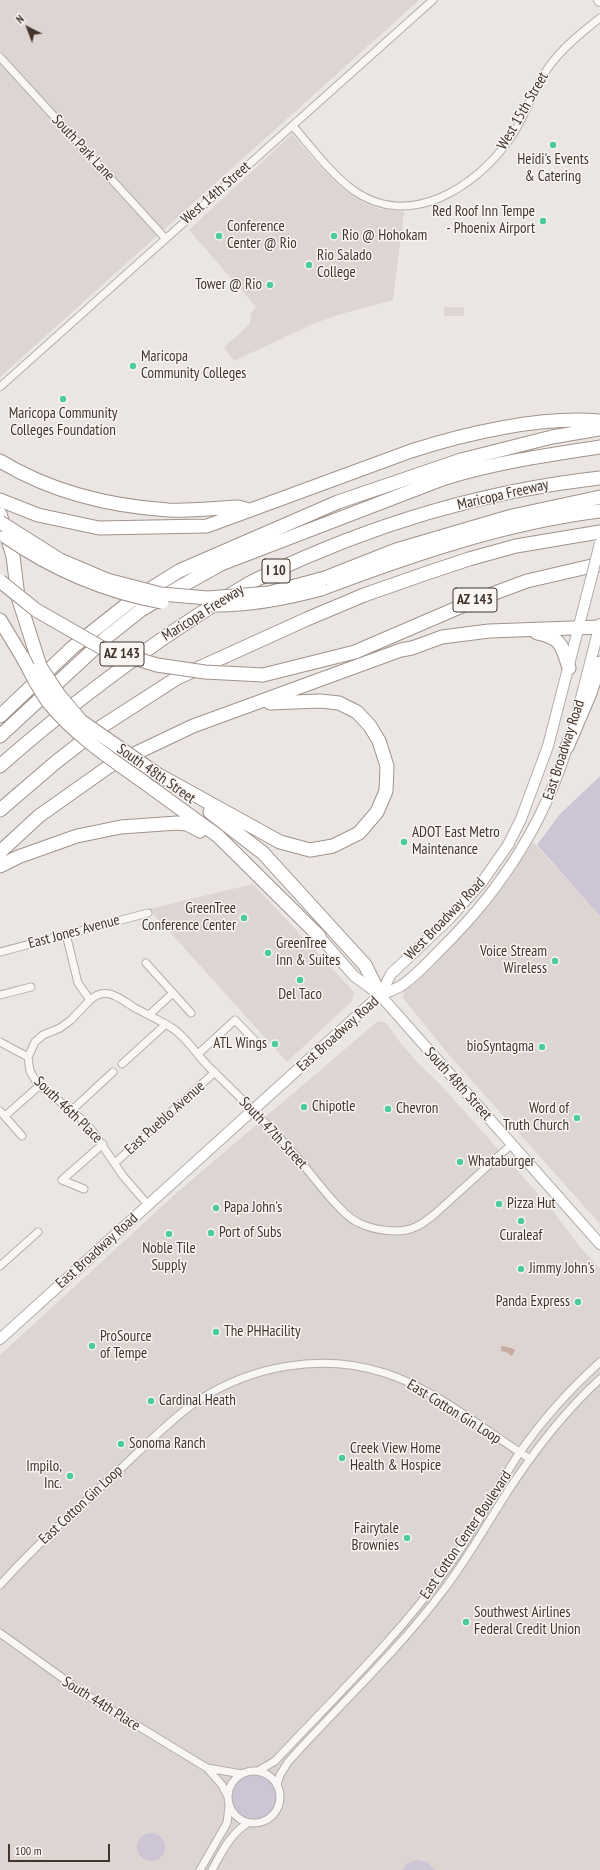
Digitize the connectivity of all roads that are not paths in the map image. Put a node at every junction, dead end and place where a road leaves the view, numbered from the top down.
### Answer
1 (433, 0) edge
2 (600, 18) edge
3 (0, 58) edge
4 (293, 126) junction
5 (166, 238) junction
6 (0, 386) edge
7 (600, 421) edge
8 (600, 429) edge
9 (600, 447) edge
10 (0, 461) edge
11 (600, 478) edge
12 (600, 497) edge
13 (0, 500) edge
14 (250, 510) junction
15 (600, 511) edge
16 (0, 514) edge
17 (0, 522) edge
18 (600, 532) edge
19 (0, 533) edge
20 (600, 543) edge
21 (600, 564) edge
22 (0, 581) edge
23 (323, 584) junction
24 (0, 620) edge
25 (600, 626) edge
26 (578, 627) junction
27 (520, 630) junction
28 (600, 663) edge
29 (569, 668) junction
30 (255, 703) junction
31 (0, 716) edge
32 (0, 736) edge
33 (567, 747) junction
34 (0, 766) edge
35 (157, 774) junction
36 (0, 810) edge
37 (218, 836) junction
38 (0, 852) edge
39 (0, 866) edge
40 (148, 913) dead end
41 (66, 934) junction
42 (319, 936) joint
43 (0, 952) edge
44 (146, 963) dead end
45 (31, 987) dead end
46 (173, 993) junction
47 (0, 995) edge
48 (380, 995) junction
49 (90, 1000) junction
50 (191, 1013) dead end
51 (149, 1015) junction
52 (166, 1024) junction
53 (0, 1042) edge
54 (258, 1044) dead end
55 (198, 1054) junction
56 (28, 1057) junction
57 (122, 1064) dead end
58 (113, 1072) dead end
59 (215, 1072) junction
60 (40, 1085) junction
61 (71, 1111) junction
62 (252, 1111) junction
63 (2, 1114) edge
64 (22, 1136) dead end
65 (103, 1144) junction
66 (512, 1144) junction
67 (115, 1163) junction
68 (84, 1189) dead end
69 (148, 1205) junction
70 (38, 1232) dead end
71 (600, 1244) edge
72 (0, 1266) edge
73 (1, 1337) edge
74 (600, 1362) edge
75 (600, 1379) edge
76 (520, 1453) junction
77 (530, 1459) junction
78 (0, 1585) edge
79 (0, 1633) edge
80 (345, 1687) junction
81 (311, 1737) junction
82 (207, 1768) junction
83 (258, 1771) junction
84 (242, 1774) junction
85 (277, 1786) junction
86 (227, 1795) junction
87 (229, 1806) junction
88 (248, 1823) junction
89 (200, 1870) edge
90 (212, 1870) edge

1 - 4 street, West 14th Street
2 - 4 street, West 15th Street
3 - 5 street, South Park Lane
4 - 5 street, West 14th Street
5 - 6 street, West 14th Street
7 - 14 highway
8 - 31 highway
9 - 32 highway
10 - 14 highway
11 - 34 highway, Maricopa Freeway / I 10
12 - 23 highway
13 - 14 highway
15 - 23 highway
16 - 35 highway, South 48th Street, bridge
17 - 23 highway, bridge
18 - 36 highway
19 - 23 highway, bridge
20 - 26 main road, West Broadway Road, bridge
21 - 22 highway, AZ 143, bridge
24 - 37 highway, South 48th Street, bridge
25 - 26 highway
25 - 33 main road, East Broadway Road
26 - 27 highway
26 - 29 main road, West Broadway Road
27 - 29 highway
27 - 30 highway
28 - 33 highway
29 - 48 main road, West Broadway Road
30 - 35 highway
30 - 38 highway
33 - 48 main road, East Broadway Road
35 - 48 highway, South 48th Street
37 - 39 highway
37 - 42 highway, South 48th Street
40 - 41 street, East Jones Avenue
41 - 43 street, East Jones Avenue
41 - 49 street
42 - 48 main road, South 48th Street
44 - 46 street
45 - 47 street
46 - 50 street
46 - 51 street
48 - 62 main road, East Broadway Road
48 - 66 main road, South 48th Street
49 - 51 street, South 47th Street
49 - 56 street
51 - 52 street, South 47th Street
52 - 55 street, South 47th Street
52 - 57 street
53 - 56 street, South 46th Place
54 - 55 street
55 - 59 street, South 47th Street
56 - 60 street, South 46th Place
58 - 61 street
59 - 62 street, South 47th Street
59 - 67 street, East Pueblo Avenue
60 - 61 street, South 46th Place
60 - 63 street
61 - 65 street, South 46th Place
62 - 66 street, South 47th Street
62 - 69 main road, East Broadway Road
63 - 64 street
65 - 67 street, South 46th Place
65 - 68 street, East Pueblo Avenue
66 - 71 main road, South 48th Street
67 - 69 street, South 46th Place
69 - 73 main road, East Broadway Road
70 - 72 street
74 - 76 street, East Cotton Center Boulevard
75 - 77 street, East Cotton Center Boulevard
76 - 77 street, East Cotton Gin Loop
76 - 78 street, East Cotton Gin Loop
76 - 80 street, East Cotton Center Boulevard
77 - 81 street, East Cotton Center Boulevard
79 - 82 street, South 44th Place
80 - 81 street
80 - 83 street, East Cotton Center Boulevard
81 - 85 street, East Cotton Center Boulevard
82 - 84 street, South 44th Place
82 - 86 street, South 44th Place
83 - 84 street, East Cotton Center Boulevard
83 - 85 street
84 - 86 street
85 - 88 street, East Cotton Center Boulevard
86 - 87 street
87 - 88 street
87 - 89 street
88 - 90 street, East Cotton Center Boulevard

